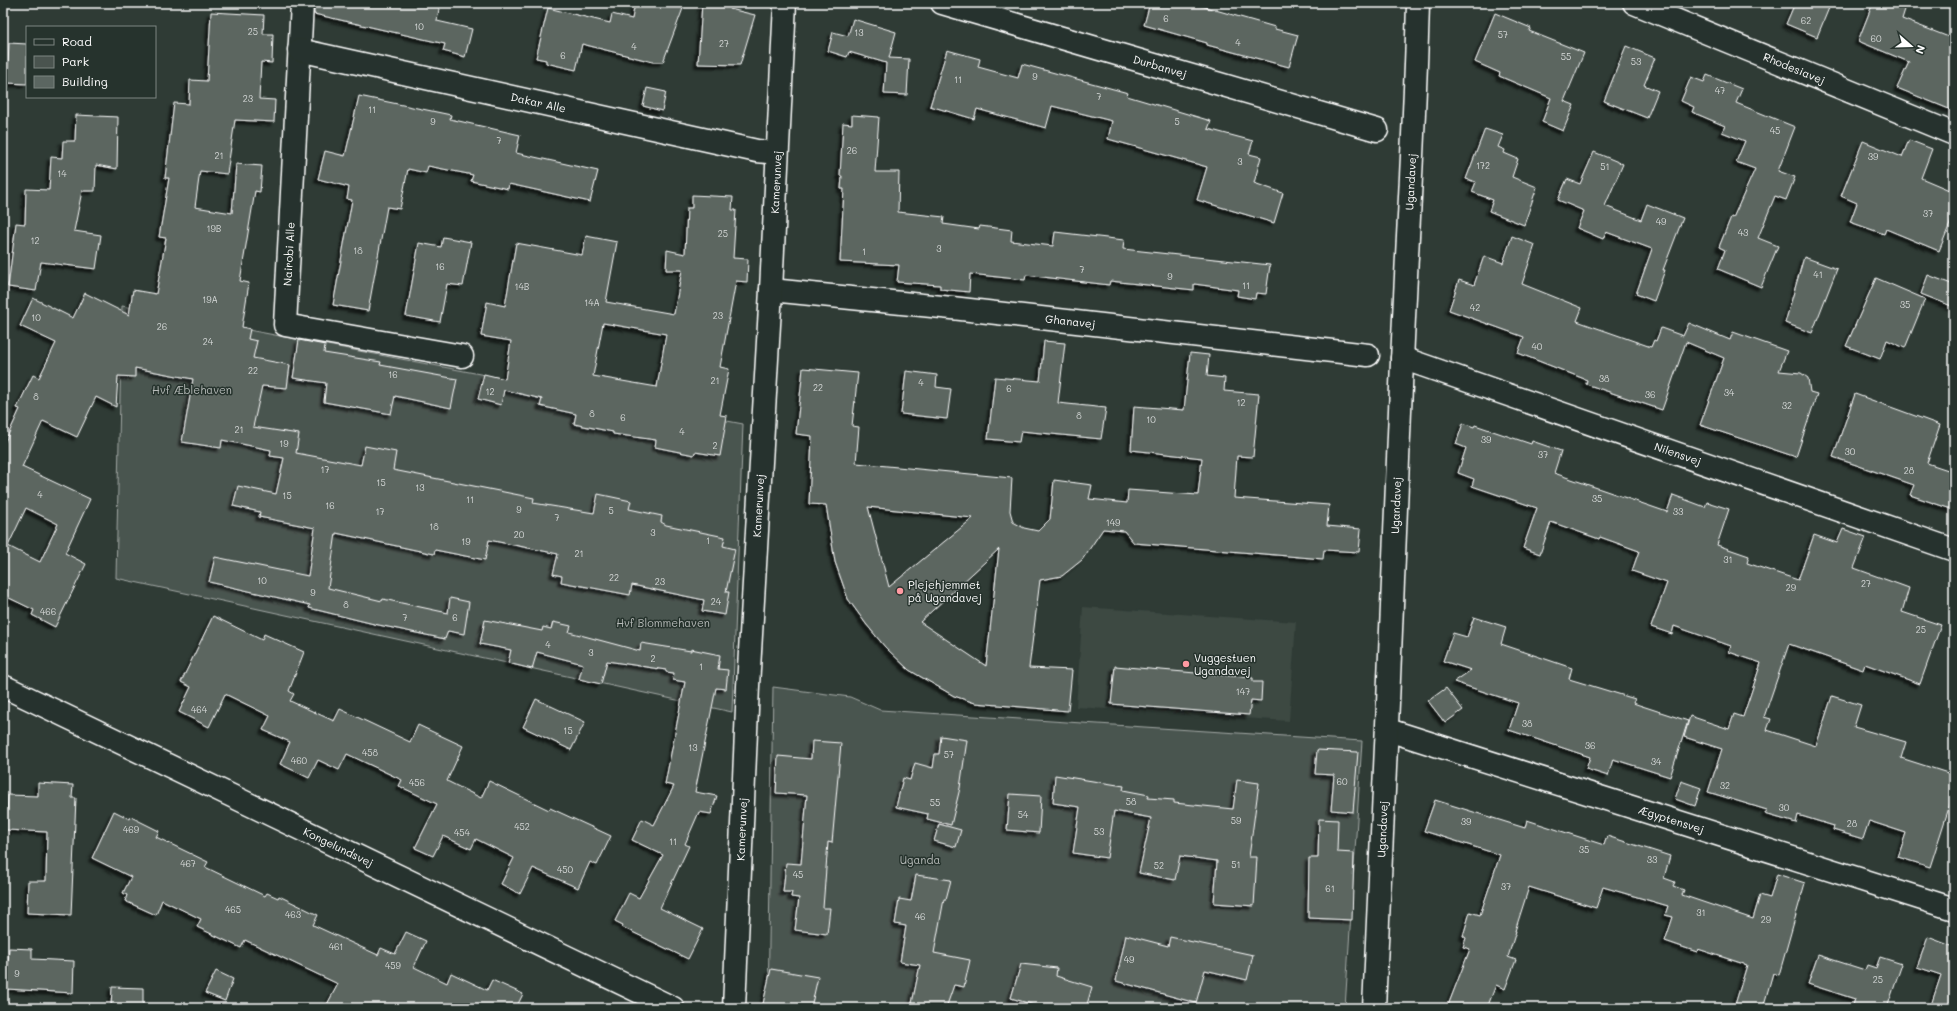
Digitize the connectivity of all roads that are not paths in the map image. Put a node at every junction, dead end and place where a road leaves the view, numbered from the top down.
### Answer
1 (302, 3) edge
2 (785, 3) edge
3 (942, 3) edge
4 (1418, 3) edge
5 (1634, 3) edge
6 (299, 50) junction
7 (1377, 130) dead end
8 (1954, 134) edge
9 (776, 153) junction
10 (772, 290) junction
11 (1368, 355) dead end
12 (462, 356) dead end
13 (1402, 358) junction
14 (1954, 550) edge
15 (3, 686) edge
16 (1388, 730) junction
17 (1954, 909) edge
18 (673, 1008) edge
19 (734, 1008) edge
20 (1374, 1008) edge

1 - 6 street, Nairobi Alle
2 - 9 street, Kamerunvej
3 - 7 street, Durbanvej
4 - 13 street, Ugandavej
5 - 8 street, Rhodesiavej
6 - 9 street, Dakar Alle
6 - 12 street, Nairobi Alle
9 - 10 street, Kamerunvej
10 - 11 street, Ghanavej
10 - 19 street, Kamerunvej
13 - 14 street, Nilensvej
13 - 16 street, Ugandavej
15 - 18 street, Kongelundsvej
16 - 17 street, Ægyptensvej
16 - 20 street, Ugandavej

